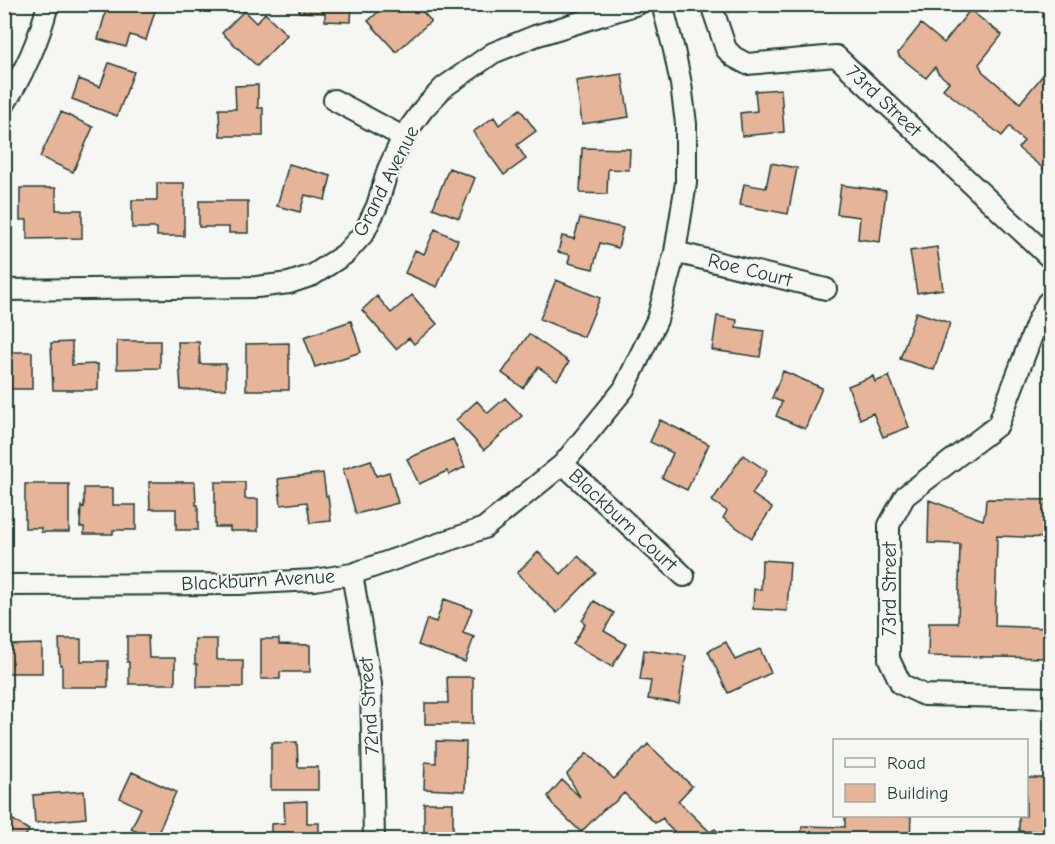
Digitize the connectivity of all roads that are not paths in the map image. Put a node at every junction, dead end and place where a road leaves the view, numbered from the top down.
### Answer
1 (48, 4) edge
2 (638, 4) edge
3 (662, 4) edge
4 (711, 4) edge
5 (334, 100) dead end
6 (4, 105) edge
7 (403, 137) junction
8 (675, 252) junction
9 (1050, 258) edge
10 (826, 289) dead end
11 (4, 290) edge
12 (1050, 300) edge
13 (563, 464) junction
14 (352, 574) junction
15 (684, 576) dead end
16 (4, 585) edge
17 (1050, 698) edge
18 (374, 840) edge

1 - 6 street
2 - 7 street, Grand Avenue
3 - 8 street, Blackburn Avenue
4 - 9 street, 73rd Street
5 - 7 street
7 - 11 street, Grand Avenue
8 - 10 street, Roe Court
8 - 13 street, Blackburn Avenue
12 - 17 street, 73rd Street
13 - 14 street, Blackburn Avenue
13 - 15 street, Blackburn Court
14 - 16 street, Blackburn Avenue
14 - 18 street, 72nd Street

